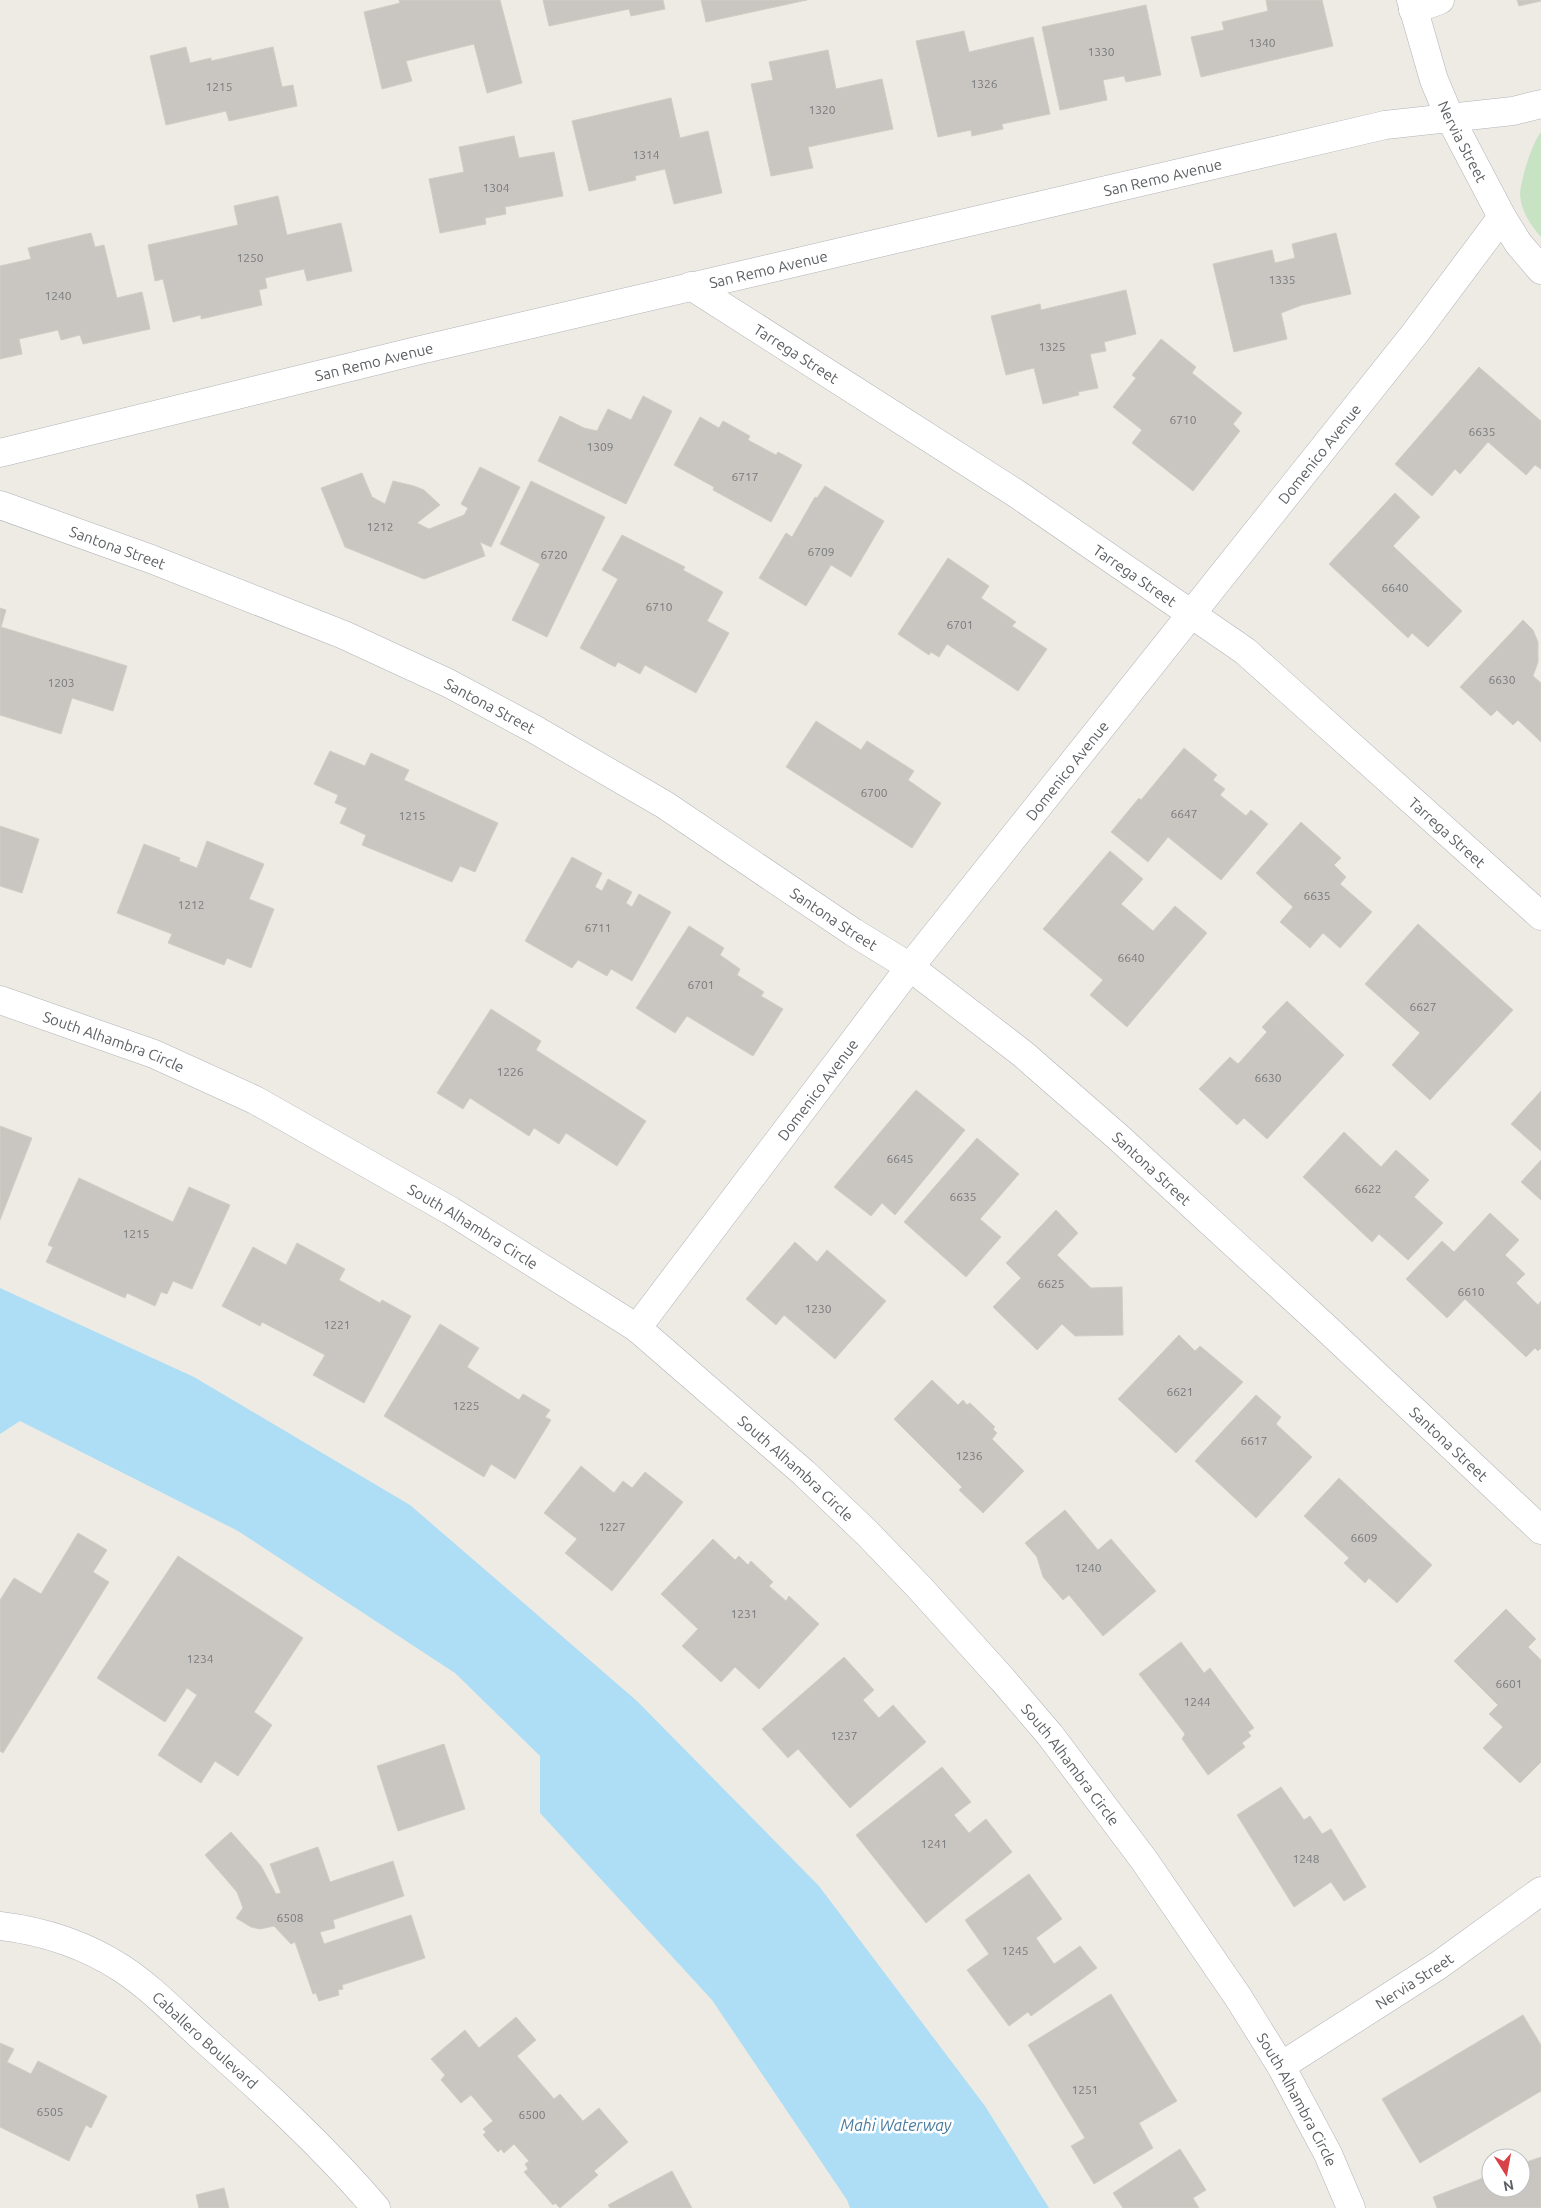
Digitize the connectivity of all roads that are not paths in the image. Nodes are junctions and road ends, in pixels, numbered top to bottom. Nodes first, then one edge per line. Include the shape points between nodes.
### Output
1 (1440, 0) edge
2 (1412, 5) edge
3 (1541, 104) edge
4 (1450, 118) junction
5 (1502, 217) junction
6 (1541, 270) edge
7 (691, 286) junction
8 (0, 453) edge
9 (0, 505) edge
10 (1193, 614) junction
11 (1541, 916) edge
12 (910, 967) junction
13 (0, 1000) edge
14 (637, 1328) junction
15 (1541, 1530) edge
16 (1541, 1891) edge
17 (0, 1926) edge
18 (1281, 2066) junction
19 (376, 2208) edge
20 (1351, 2208) edge

1 - 2 street
2 - 4 street, Nervia Street via 1434,80
3 - 4 street, San Remo Avenue via 1513,111
4 - 5 street, Nervia Street
4 - 7 street, San Remo Avenue via 1385,124
5 - 6 street, Nervia Street via 1518,243
5 - 10 street, Domenico Avenue via 1416,332
7 - 8 street, San Remo Avenue
7 - 10 street, Tarrega Street via 1017,494
9 - 12 street, Santona Street via 344,634 448,683 665,805
10 - 11 street, Tarrega Street via 1245,651
10 - 12 street, Domenico Avenue
12 - 14 street, Domenico Avenue
12 - 15 street, Santona Street via 1023,1054 1118,1137
13 - 14 street, South Alhambra Circle via 154,1054 255,1100 451,1211
14 - 18 street, South Alhambra Circle via 860,1526 998,1673 1050,1735 1144,1860
16 - 18 street, Nervia Street via 1439,1964
17 - 19 street, Caballero Boulevard via 70,1942 122,1968 282,2108
18 - 20 street, South Alhambra Circle via 1328,2154

